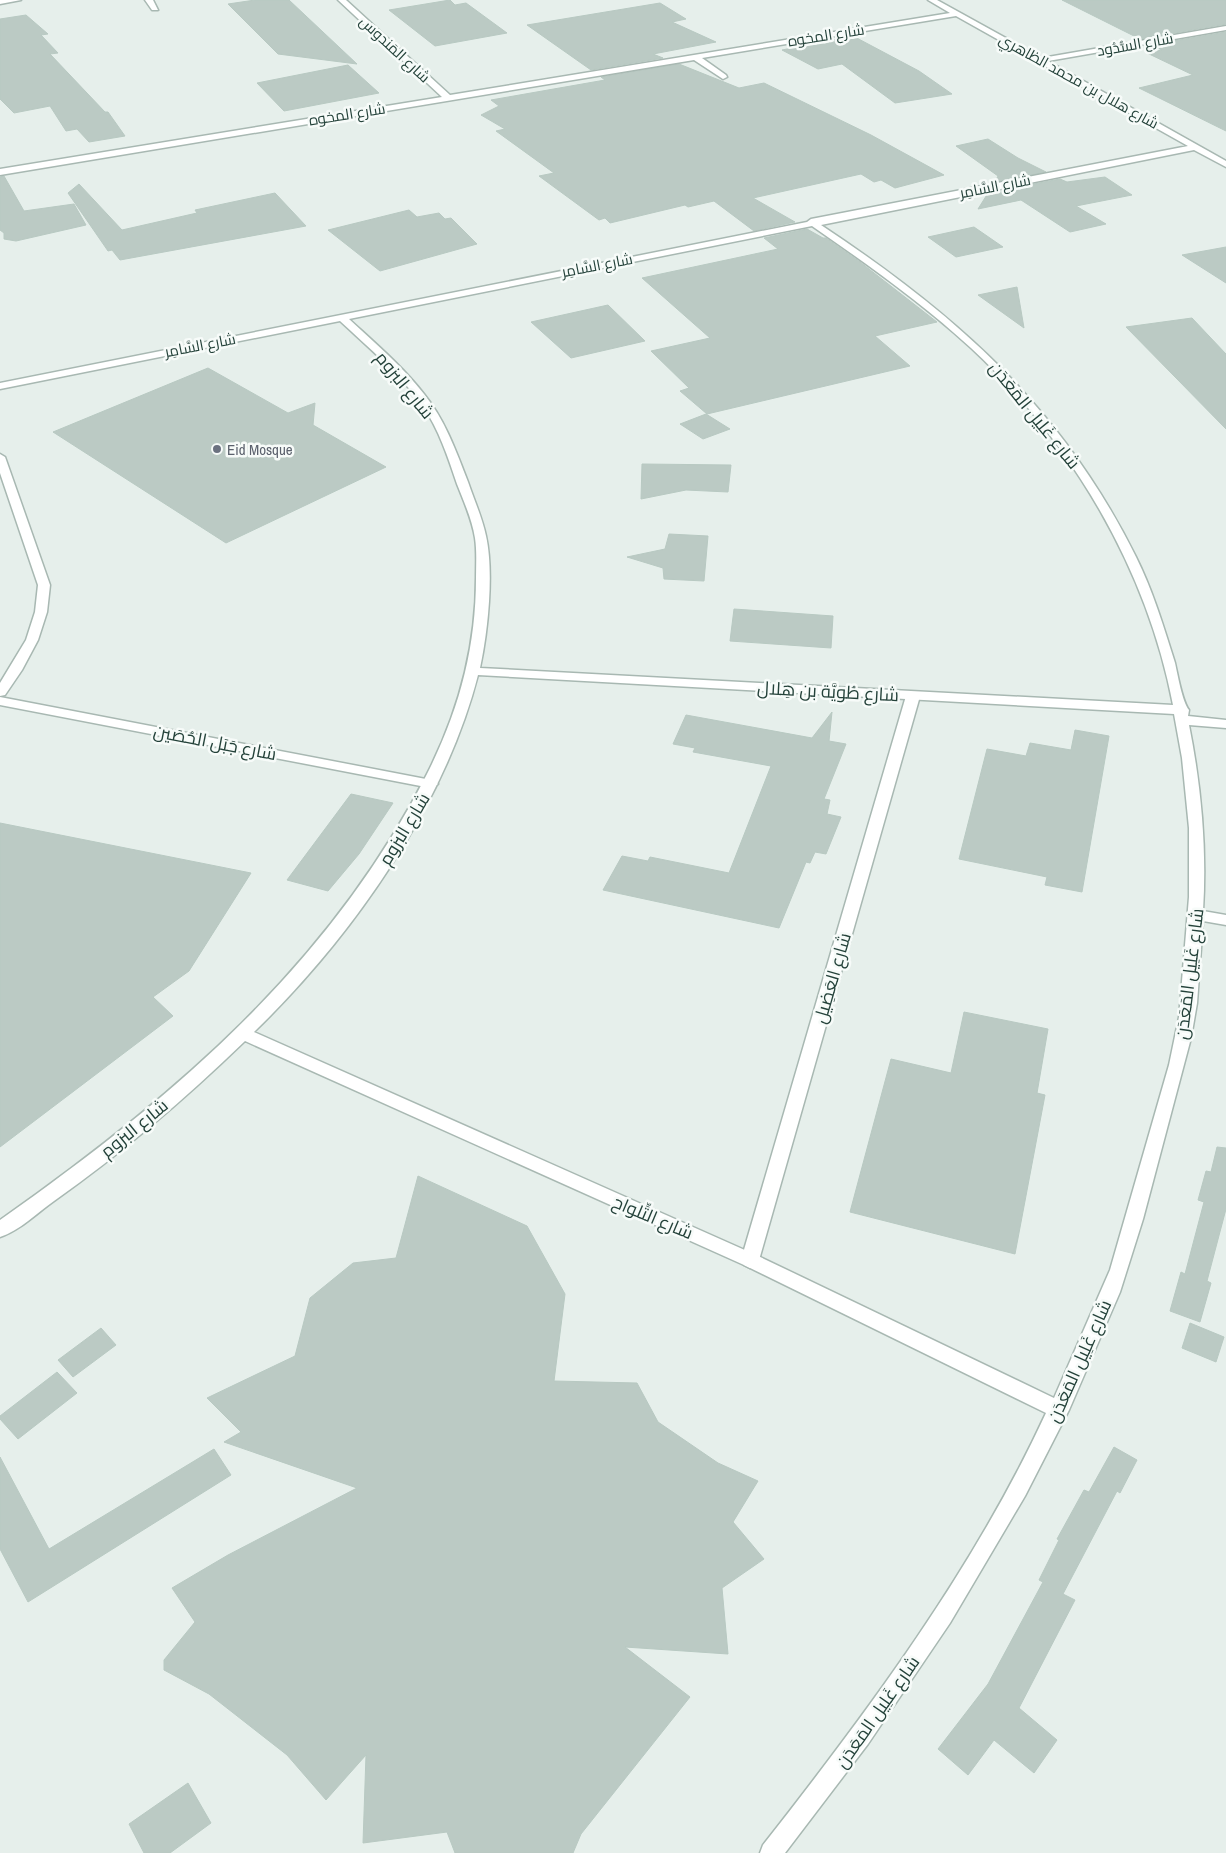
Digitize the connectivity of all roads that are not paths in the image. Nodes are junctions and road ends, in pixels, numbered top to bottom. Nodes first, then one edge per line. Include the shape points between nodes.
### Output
1 (17, 0) edge
2 (149, 0) edge
3 (342, 0) edge
4 (932, 0) edge
5 (0, 2) edge
6 (155, 8) dead end
7 (957, 14) junction
8 (1226, 28) edge
9 (694, 57) junction
10 (1043, 60) junction
11 (723, 77) dead end
12 (448, 98) junction
13 (1195, 147) junction
14 (1226, 164) edge
15 (0, 172) edge
16 (811, 222) junction
17 (341, 317) junction
18 (0, 386) edge
19 (0, 456) edge
20 (473, 670) junction
21 (0, 692) edge
22 (912, 696) junction
23 (0, 701) edge
24 (1183, 715) junction
25 (1226, 724) edge
26 (431, 784) junction
27 (1198, 915) junction
28 (1226, 920) edge
29 (242, 1033) junction
30 (0, 1230) edge
31 (750, 1260) junction
32 (1059, 1410) junction
33 (771, 1853) edge

1 - 5 street
2 - 6 street
3 - 12 street, شارع المَندوس
4 - 7 street, شارع هلال بن محمد الظاهري
7 - 9 street, شارع المخوه
7 - 10 street, شارع هلال بن محمد الظاهري
8 - 10 street, شارع السُّدُود
9 - 11 street
9 - 12 street, شارع المخوه
10 - 13 street, شارع هلال بن محمد الظاهري
12 - 15 street, شارع المخوه
13 - 14 street, شارع هلال بن محمد الظاهري
13 - 16 street, شارع السَّامِر
16 - 17 street, شارع السَّامِر
16 - 24 street, شارع غَلِيل المَعَدَن via 923,300 972,342 1018,389 1061,441 1100,498 1133,562 1161,632
17 - 18 street, شارع السَّامِر
17 - 20 street, شارع البزوم via 386,358 429,408 456,463 480,533 483,608
19 - 21 street via 44,585 41,612 32,640
20 - 22 street, شارع طُويَّة بن هِلال
20 - 26 street, شارع البزوم via 456,725
22 - 24 street, شارع طُويَّة بن هِلال
22 - 31 street, شارع العَضِيل
23 - 26 street, شارع جَبَل الحُصَين
24 - 25 street, شارع طُويَّة بن هِلال
24 - 27 street, شارع غَلِيل المَعَدَن via 1193,775 1198,844
26 - 29 street, شارع البزوم via 382,867 315,955
27 - 28 street
27 - 32 street, شارع غَلِيل المَعَدَن via 1186,1025 1119,1272
29 - 30 street, شارع البزوم via 153,1114
29 - 31 street, شارع التِّلواح
31 - 32 street, شارع التِّلواح
32 - 33 street, شارع غَلِيل المَعَدَن via 996,1527 919,1654 824,1787

